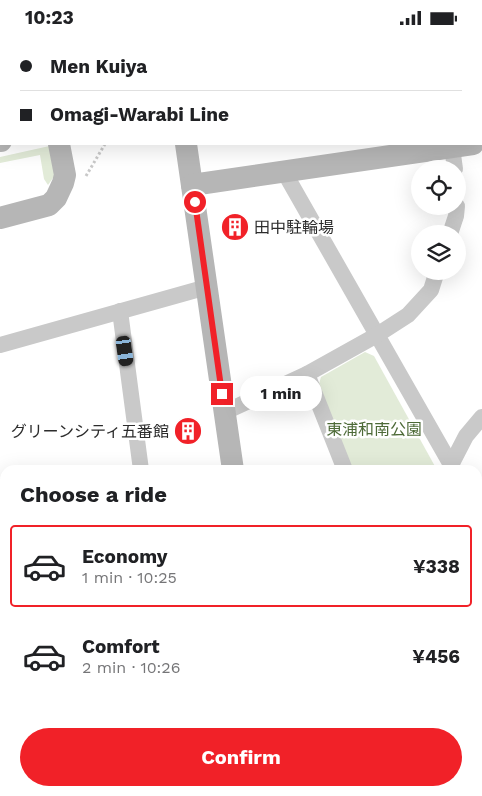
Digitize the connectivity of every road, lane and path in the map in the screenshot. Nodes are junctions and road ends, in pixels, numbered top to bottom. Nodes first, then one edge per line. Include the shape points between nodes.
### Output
1 (58, 145) edge
2 (186, 145) edge
3 (462, 145) edge
4 (458, 160) edge
5 (283, 170) junction
6 (192, 185) junction
7 (0, 218) edge
8 (435, 280) edge
9 (207, 287) junction
10 (120, 311) junction
11 (377, 335) junction
12 (0, 345) edge
13 (307, 374) junction
14 (225, 412) junction
15 (482, 417) edge
16 (140, 465) edge
17 (233, 465) edge
18 (343, 465) edge
19 (451, 465) edge
20 (453, 465) edge

1 - 7 street via 65,175 56,198 49,205
2 - 6 street
3 - 4 street
3 - 5 street
5 - 6 street
5 - 11 street
6 - 9 street
8 - 11 street via 431,290 408,315
9 - 10 street
9 - 14 street
10 - 12 street
10 - 16 street
11 - 13 street
11 - 19 street
13 - 14 street
13 - 18 street
14 - 17 street
15 - 20 street via 466,436

